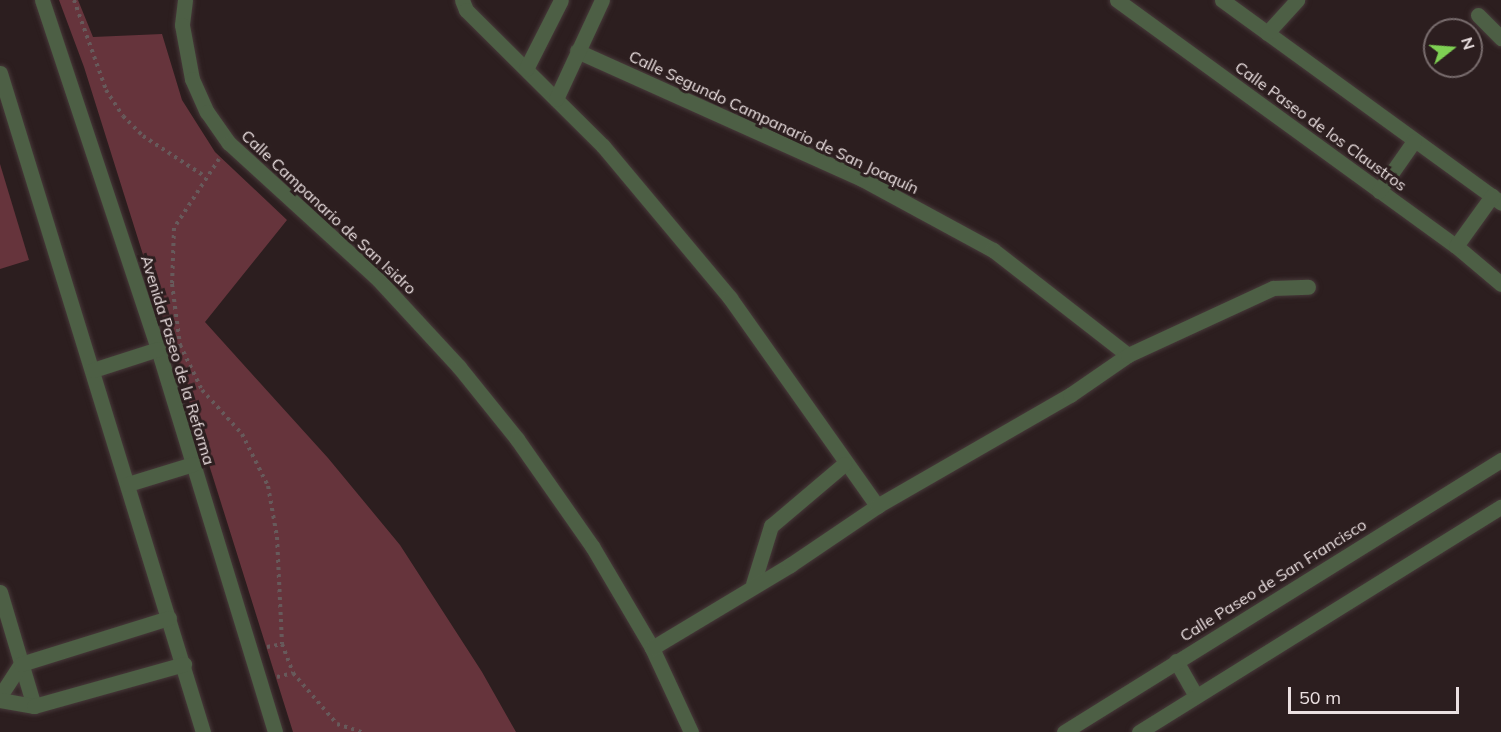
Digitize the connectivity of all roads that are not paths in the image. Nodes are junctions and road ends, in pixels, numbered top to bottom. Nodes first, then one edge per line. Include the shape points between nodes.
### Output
1 (42, 0) edge
2 (185, 0) edge
3 (462, 0) edge
4 (561, 0) edge
5 (602, 0) edge
6 (1117, 0) edge
7 (1222, 0) edge
8 (1297, 0) edge
9 (1478, 15) dead end
10 (1267, 33) junction
11 (1501, 38) edge
12 (578, 51) junction
13 (526, 69) junction
14 (0, 73) edge
15 (556, 99) junction
16 (1414, 141) junction
17 (1379, 191) junction
18 (1496, 200) edge
19 (1456, 246) junction
20 (1501, 284) edge
21 (1308, 287) dead end
22 (158, 349) junction
23 (1128, 355) junction
24 (93, 370) junction
25 (1501, 460) edge
26 (844, 464) junction
27 (193, 465) junction
28 (128, 484) junction
29 (877, 507) junction
30 (1501, 507) edge
31 (753, 584) junction
32 (0, 592) edge
33 (169, 618) junction
34 (652, 648) junction
35 (1176, 661) junction
36 (21, 664) junction
37 (184, 664) junction
38 (1196, 696) junction
39 (0, 698) edge
40 (34, 706) junction
41 (202, 732) edge
42 (275, 732) edge
43 (691, 732) edge
44 (1064, 732) edge
45 (1139, 732) edge

1 - 22 street, Avenida Paseo de la Reforma
2 - 34 street, Calle Campanario de San Isidro via 182,25 192,79 207,112 229,143 376,277 459,367 517,439 592,546
3 - 13 street via 466,10
4 - 13 street
5 - 12 street
6 - 17 street, Calle Paseo de los Claustros
7 - 10 street
8 - 10 street
9 - 11 street
10 - 16 street
12 - 15 street
12 - 23 street, Calle Segundo Campanario de San Joaquín via 862,179 993,249
13 - 15 street
14 - 24 street
15 - 26 street via 603,146 730,297
16 - 17 street
16 - 18 street
17 - 19 street, Calle Paseo de los Claustros
18 - 19 street
19 - 20 street, Calle Paseo de los Claustros
21 - 23 street via 1274,288
22 - 24 street
22 - 27 street, Avenida Paseo de la Reforma
23 - 29 street via 1070,395
24 - 28 street
25 - 35 street, Calle Paseo de San Francisco
26 - 29 street
26 - 31 street via 771,526
27 - 28 street
27 - 42 street, Avenida Paseo de la Reforma
28 - 33 street
29 - 31 street via 790,565
30 - 38 street
31 - 34 street
32 - 36 street
33 - 36 street
33 - 37 street
34 - 43 street, Calle Campanario de San Isidro
35 - 38 street
35 - 44 street, Calle Paseo de San Francisco
36 - 39 street
36 - 40 street
37 - 40 street
37 - 41 street
38 - 45 street
39 - 40 street

